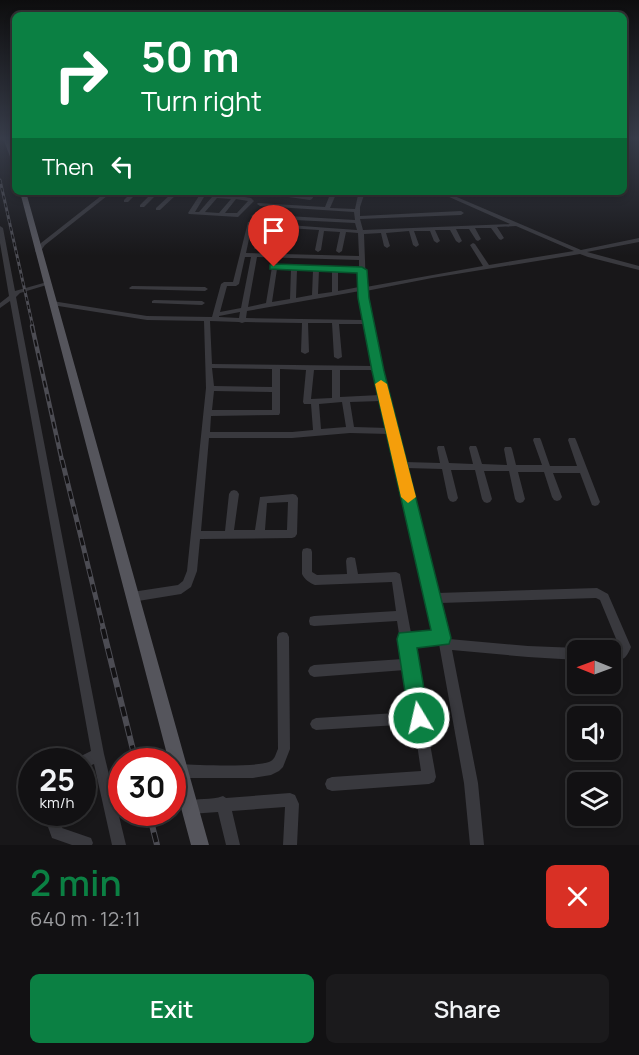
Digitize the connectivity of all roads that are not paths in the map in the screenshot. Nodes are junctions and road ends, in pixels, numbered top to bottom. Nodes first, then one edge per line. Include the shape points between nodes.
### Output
1 (24, 195) edge
2 (105, 195) edge
3 (132, 195) edge
4 (153, 195) edge
5 (175, 195) edge
6 (200, 195) edge
7 (216, 195) edge
8 (221, 195) edge
9 (236, 195) edge
10 (255, 195) edge
11 (265, 195) edge
12 (275, 195) edge
13 (289, 195) edge
14 (311, 195) edge
15 (333, 195) edge
16 (361, 195) edge
17 (448, 195) edge
18 (234, 198) junction
19 (251, 200) junction
20 (126, 201) dead end
21 (260, 204) junction
22 (270, 205) junction
23 (142, 207) dead end
24 (296, 207) junction
25 (159, 209) dead end
26 (327, 209) junction
27 (461, 213) dead end
28 (200, 214) junction
29 (220, 215) junction
30 (254, 216) junction
31 (292, 218) junction
32 (358, 221) junction
33 (250, 223) junction
34 (265, 225) junction
35 (514, 225) junction
36 (285, 226) junction
37 (493, 226) junction
38 (471, 227) junction
39 (0, 228) edge
40 (452, 228) junction
41 (322, 229) junction
42 (432, 229) junction
43 (411, 230) junction
44 (343, 231) junction
45 (383, 231) junction
46 (501, 238) dead end
47 (478, 239) dead end
48 (639, 240) edge
49 (437, 241) dead end
50 (459, 241) dead end
51 (416, 244) dead end
52 (473, 245) dead end
53 (387, 246) dead end
54 (257, 248) dead end
55 (318, 250) dead end
56 (38, 251) junction
57 (339, 251) dead end
58 (277, 253) junction
59 (585, 254) junction
60 (244, 255) junction
61 (254, 256) junction
62 (303, 257) junction
63 (362, 258) junction
64 (486, 266) junction
65 (274, 267) junction
66 (297, 267) junction
67 (316, 268) junction
68 (639, 268) edge
69 (335, 270) junction
70 (362, 270) junction
71 (47, 284) junction
72 (132, 288) dead end
73 (159, 288) junction
74 (205, 289) dead end
75 (363, 291) junction
76 (335, 293) junction
77 (11, 296) junction
78 (315, 296) junction
79 (293, 299) junction
80 (154, 302) junction
81 (52, 303) junction
82 (202, 303) dead end
83 (269, 303) junction
84 (0, 306) edge
85 (244, 308) junction
86 (147, 318) junction
87 (213, 318) junction
88 (242, 321) junction
89 (368, 321) junction
90 (305, 322) junction
91 (335, 322) junction
92 (304, 352) dead end
93 (338, 357) dead end
94 (208, 366) junction
95 (276, 367) junction
96 (310, 367) junction
97 (336, 367) junction
98 (377, 368) junction
99 (210, 388) junction
100 (276, 390) junction
101 (384, 398) junction
102 (346, 399) junction
103 (336, 400) junction
104 (315, 401) junction
105 (207, 413) junction
106 (350, 430) junction
107 (317, 432) junction
108 (392, 432) junction
109 (205, 435) junction
110 (537, 440) dead end
111 (572, 440) dead end
112 (473, 447) dead end
113 (441, 448) dead end
114 (508, 449) dead end
115 (401, 465) junction
116 (446, 467) junction
117 (479, 468) junction
118 (513, 469) junction
119 (548, 470) junction
120 (583, 471) junction
121 (234, 494) dead end
122 (557, 497) dead end
123 (453, 498) dead end
124 (487, 499) dead end
125 (520, 499) dead end
126 (595, 502) dead end
127 (229, 534) junction
128 (260, 534) junction
129 (195, 535) junction
130 (307, 552) dead end
131 (351, 561) dead end
132 (353, 579) junction
133 (132, 597) junction
134 (433, 598) junction
135 (402, 616) junction
136 (314, 621) dead end
137 (283, 637) dead end
138 (406, 639) junction
139 (443, 641) junction
140 (621, 653) edge
141 (567, 654) edge
142 (410, 664) junction
143 (314, 671) dead end
144 (419, 718) junction
145 (316, 724) dead end
146 (174, 748) edge
147 (98, 754) joint
148 (186, 771) edge
149 (332, 784) dead end
150 (186, 793) edge
151 (223, 803) junction
152 (190, 807) junction
153 (55, 826) edge
154 (86, 843) dead end
155 (119, 845) edge
156 (200, 845) edge
157 (233, 845) edge
158 (290, 845) edge
159 (477, 845) edge

1 - 56 main road
2 - 56 street
3 - 20 street
4 - 23 street
5 - 25 street
6 - 28 street via 191,213
7 - 28 street
8 - 18 street
9 - 18 street
10 - 19 street
11 - 21 street
12 - 22 street
13 - 14 street
15 - 26 street
16 - 32 street
17 - 35 street
18 - 19 street
18 - 29 street
19 - 29 street via 242,214
21 - 22 street
21 - 30 street
22 - 24 street
24 - 26 street
24 - 31 street
26 - 32 street
27 - 32 street
28 - 29 street
30 - 31 street
30 - 33 street
31 - 32 street
32 - 44 street
32 - 45 street
32 - 63 street
33 - 34 street
33 - 60 street
34 - 36 street
34 - 54 street
35 - 37 street
35 - 59 street
36 - 41 street
36 - 58 street
37 - 38 street
37 - 46 street
38 - 40 street
38 - 47 street
39 - 77 street
40 - 42 street
40 - 50 street
41 - 44 street
41 - 55 street
42 - 43 street
42 - 49 street
43 - 45 street
43 - 51 street
44 - 57 street
45 - 53 street
48 - 59 street
52 - 64 street
56 - 71 main road
58 - 61 street
58 - 62 street
58 - 65 street
59 - 64 street
59 - 68 street
59 - 75 street
60 - 61 street
60 - 87 street via 236,284 224,284
61 - 85 street
62 - 63 street
62 - 66 street
63 - 70 street
64 - 75 street
65 - 66 street
65 - 83 street
66 - 67 street
66 - 79 street
67 - 69 street
67 - 78 street
69 - 70 street
69 - 76 street
70 - 75 street
71 - 77 street
71 - 81 main road
72 - 73 street
73 - 74 street
73 - 80 street
75 - 76 street
75 - 89 street
76 - 78 street
77 - 84 street
77 - 147 street
78 - 79 street
79 - 83 street
80 - 82 street
80 - 86 street
81 - 86 street
81 - 133 main road
83 - 85 street
85 - 87 street
85 - 88 street
86 - 87 street
87 - 88 street
87 - 94 street
88 - 90 street
89 - 91 street
89 - 98 street
90 - 91 street
90 - 92 street
91 - 93 street
94 - 95 street
94 - 99 street
95 - 96 street
95 - 100 street
96 - 97 street
96 - 104 street via 307,402
97 - 98 street
97 - 103 street
98 - 101 street
99 - 100 street
99 - 105 street
100 - 105 street via 276,413
101 - 102 street
101 - 108 street
102 - 103 street
102 - 106 street
103 - 104 street
104 - 107 street
105 - 109 street
106 - 107 street
106 - 108 street
107 - 109 street
108 - 115 street
109 - 129 street
110 - 119 street
111 - 120 street
112 - 117 street
113 - 116 street
114 - 118 street
115 - 116 street
115 - 134 street
116 - 117 street
116 - 123 street
117 - 118 street
117 - 124 street
118 - 119 street
118 - 125 street
119 - 120 street
119 - 122 street
120 - 126 street
121 - 127 street
127 - 128 street
127 - 129 street
128 - 128 street via 292,534 293,498 263,500
129 - 133 street via 187,584 171,592
130 - 132 street via 310,578
131 - 132 street
132 - 135 street via 396,577
133 - 146 main road
134 - 139 street
134 - 140 street via 597,593 604,597 625,647
135 - 136 street
135 - 138 street
137 - 148 street via 284,749 279,762 272,768
138 - 139 street
138 - 142 street
139 - 141 street
139 - 159 street via 471,783
142 - 143 street
142 - 144 street
144 - 145 street
144 - 149 street via 429,777
147 - 155 street
150 - 152 main road
151 - 152 street
151 - 157 street
151 - 158 street via 290,800
152 - 156 main road
153 - 154 street via 57,833

